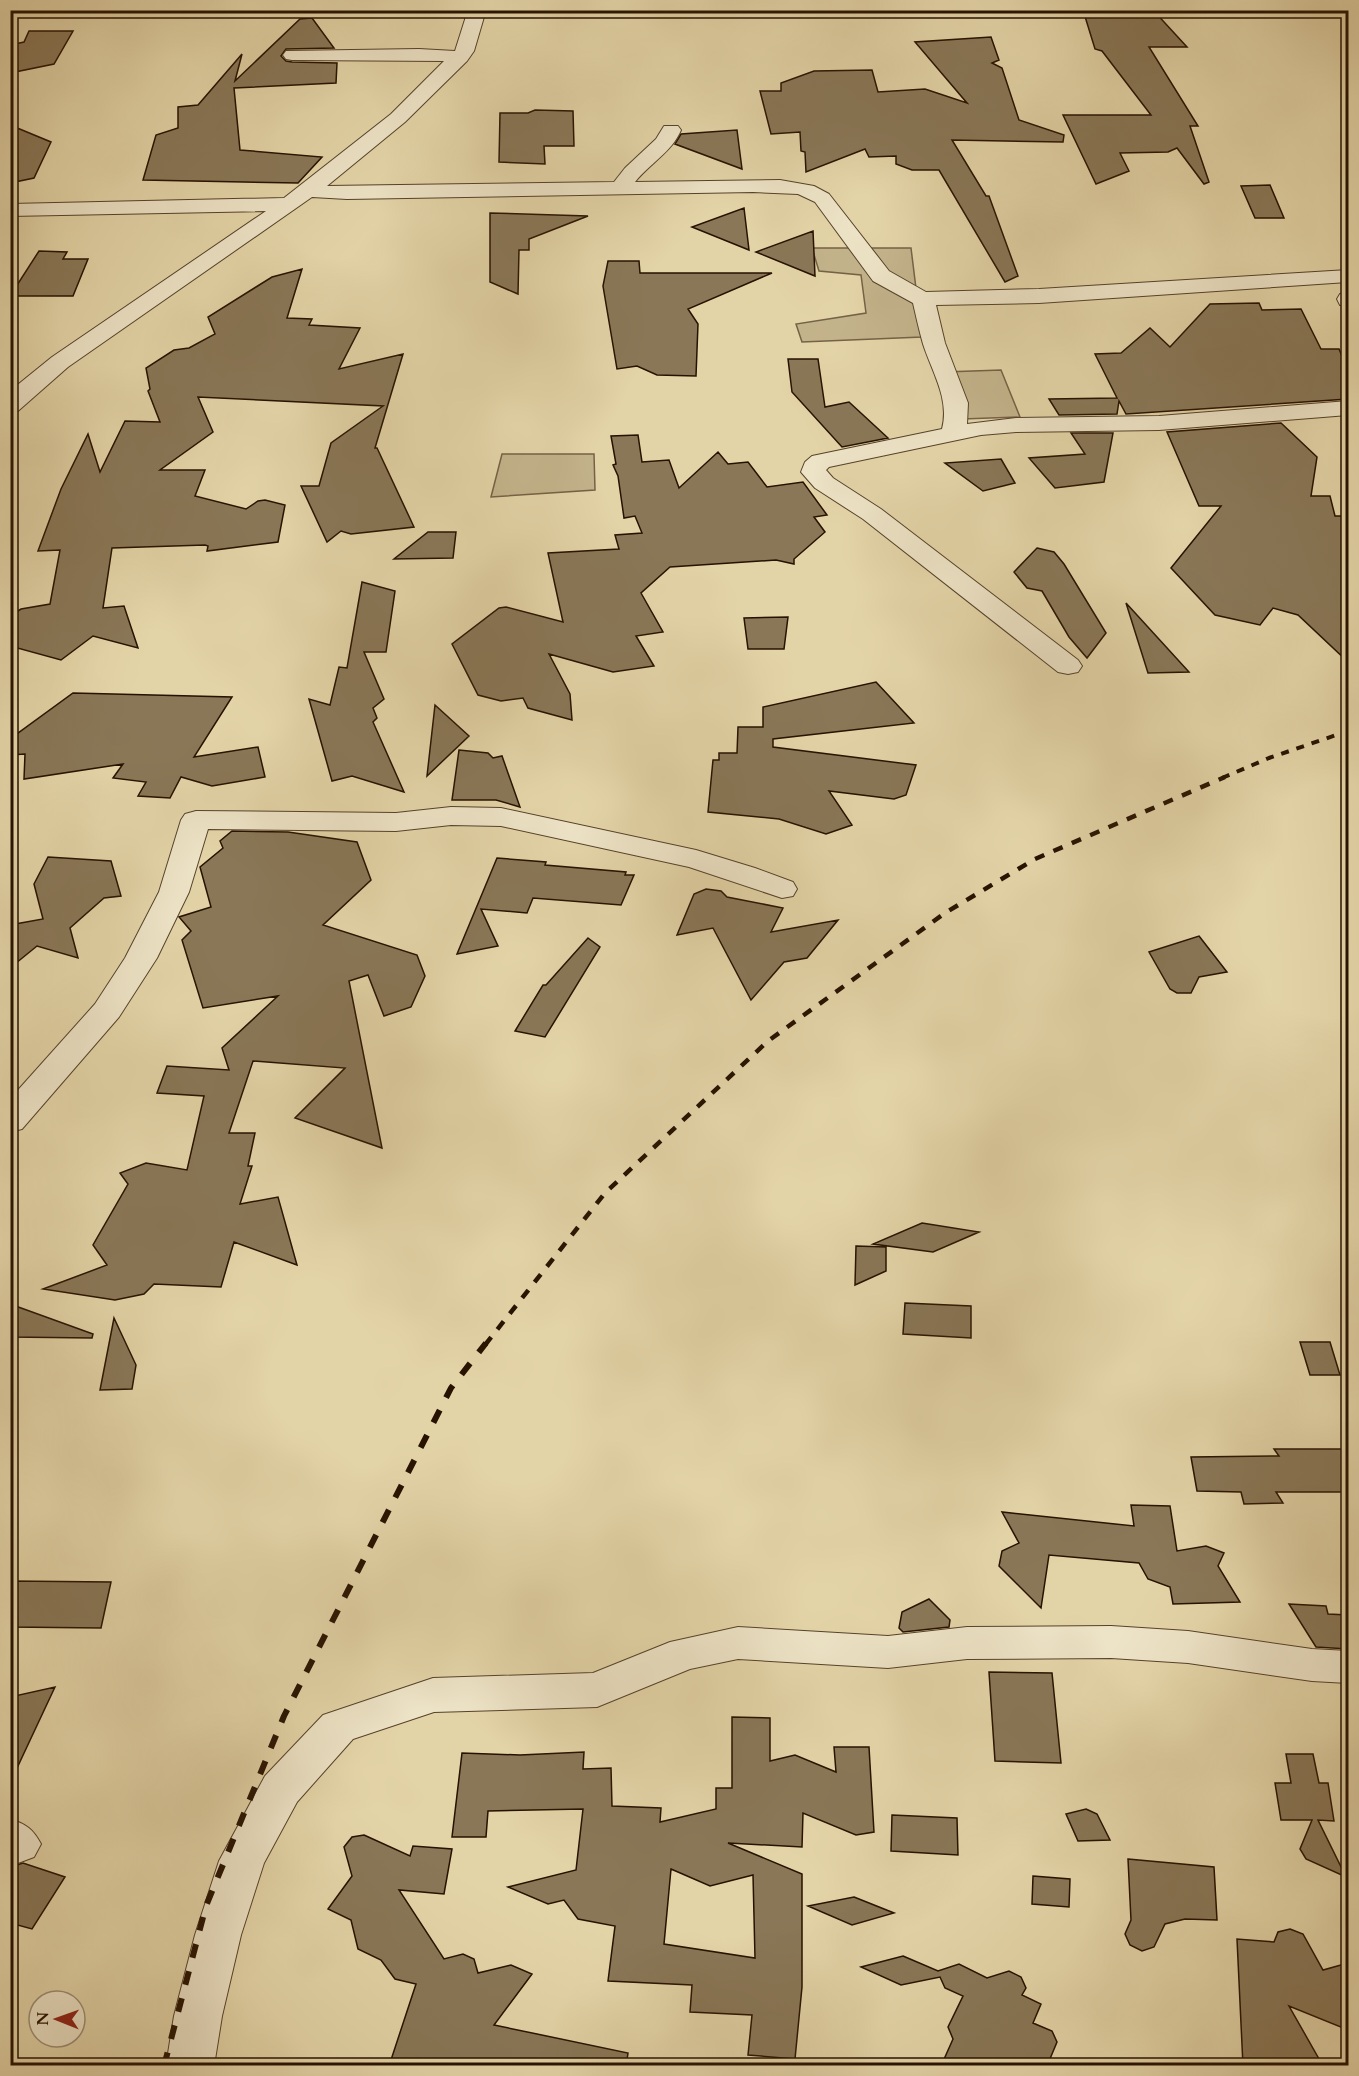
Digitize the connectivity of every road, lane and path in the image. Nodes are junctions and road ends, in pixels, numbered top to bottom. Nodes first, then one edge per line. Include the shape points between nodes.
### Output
1 (477, 10) edge
2 (292, 55) dead end
3 (461, 57) junction
4 (671, 130) dead end
5 (620, 189) junction
6 (308, 191) junction
7 (289, 204) junction
8 (10, 210) edge
9 (1348, 276) edge
10 (1312, 277) junction
11 (923, 298) junction
12 (1348, 300) edge
13 (10, 406) edge
14 (1348, 408) edge
15 (953, 432) junction
16 (1068, 666) dead end
17 (782, 889) dead end
18 (10, 1121) edge
19 (1348, 1667) edge
20 (190, 2066) edge

1 - 3 street
2 - 3 street
3 - 6 street via 398,118
4 - 5 street via 665,142 637,166
5 - 6 street
5 - 11 street via 761,186 811,190 833,210 881,276
6 - 7 street
7 - 8 street
7 - 13 street via 68,356
9 - 10 street
10 - 11 street via 1039,296
10 - 12 street
11 - 15 street via 956,403
14 - 15 street via 1159,423 1016,425
15 - 16 street via 821,462 813,472
17 - 18 street via 696,859 501,817 451,816 396,822 196,820 174,892 141,958 107,1010
19 - 20 street via 1188,1647 1111,1642 967,1643 888,1652 738,1642 685,1654 597,1690 433,1695 338,1727 280,1789 242,1861 218,1935

